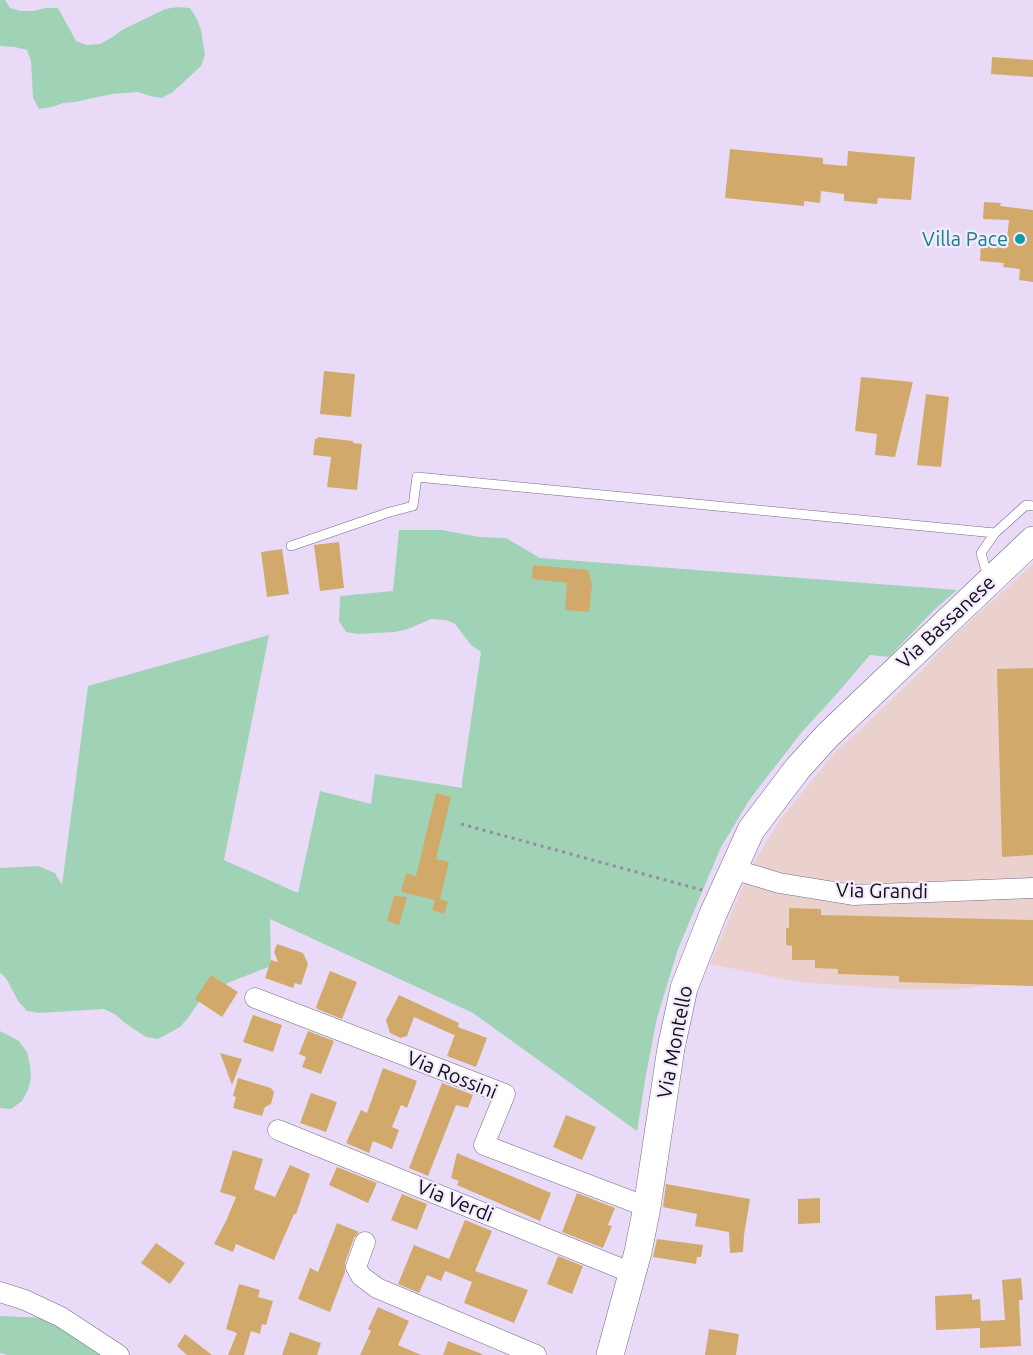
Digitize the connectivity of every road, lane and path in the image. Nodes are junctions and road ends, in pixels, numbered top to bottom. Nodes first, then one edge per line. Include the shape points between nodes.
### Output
1 (1033, 506) edge
2 (995, 533) junction
3 (1033, 540) edge
4 (291, 546) dead end
5 (993, 577) junction
6 (858, 705) joint
7 (461, 824) dead end
8 (733, 869) junction
9 (1033, 888) edge
10 (722, 895) junction
11 (255, 998) dead end
12 (278, 1130) dead end
13 (647, 1207) junction
14 (365, 1242) dead end
15 (632, 1273) junction
16 (0, 1292) edge
17 (119, 1355) edge
18 (536, 1355) edge
19 (610, 1355) edge

1 - 2 lane via 1026,506
2 - 4 lane via 417,477 413,506
2 - 5 lane via 981,553
3 - 5 main road, Via Bassanese
5 - 6 main road, Via Bassanese
6 - 8 main road, Via Montello via 791,777 751,830
7 - 10 path
8 - 9 street, Via Grandi via 779,883 853,895
8 - 10 main road, Via Montello
10 - 13 main road, Via Montello via 684,988
11 - 13 street, Via Rossini via 505,1094 484,1145
12 - 15 street, Via Verdi
13 - 15 main road, Via Montello
14 - 18 street via 356,1267 377,1288
15 - 19 main road, Via Montello
16 - 17 street via 61,1317

